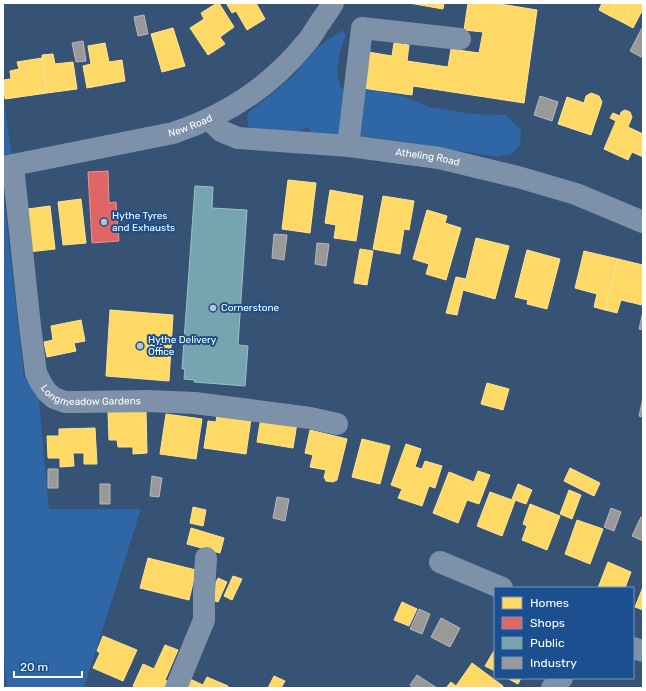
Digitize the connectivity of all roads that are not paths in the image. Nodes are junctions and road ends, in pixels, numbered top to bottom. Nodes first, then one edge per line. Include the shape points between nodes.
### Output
1 (332, 3) edge
2 (460, 40) dead end
3 (209, 119) junction
4 (348, 146) junction
5 (8, 166) edge
6 (643, 222) edge
7 (337, 424) dead end
8 (206, 558) dead end
9 (440, 562) dead end
10 (500, 587) edge
11 (561, 679) edge
12 (176, 688) edge
13 (552, 688) edge

1 - 3 street, New Road via 306,43 287,65 238,103
2 - 4 street via 362,28
3 - 4 street, Atheling Road via 220,131 238,138
3 - 5 street, New Road via 172,133
4 - 6 street, Atheling Road via 438,158 518,177 576,194
5 - 7 street, Longmeadow Gardens via 36,373 40,383 54,398 65,402 195,403
8 - 12 street via 204,620
9 - 10 street
11 - 13 street

